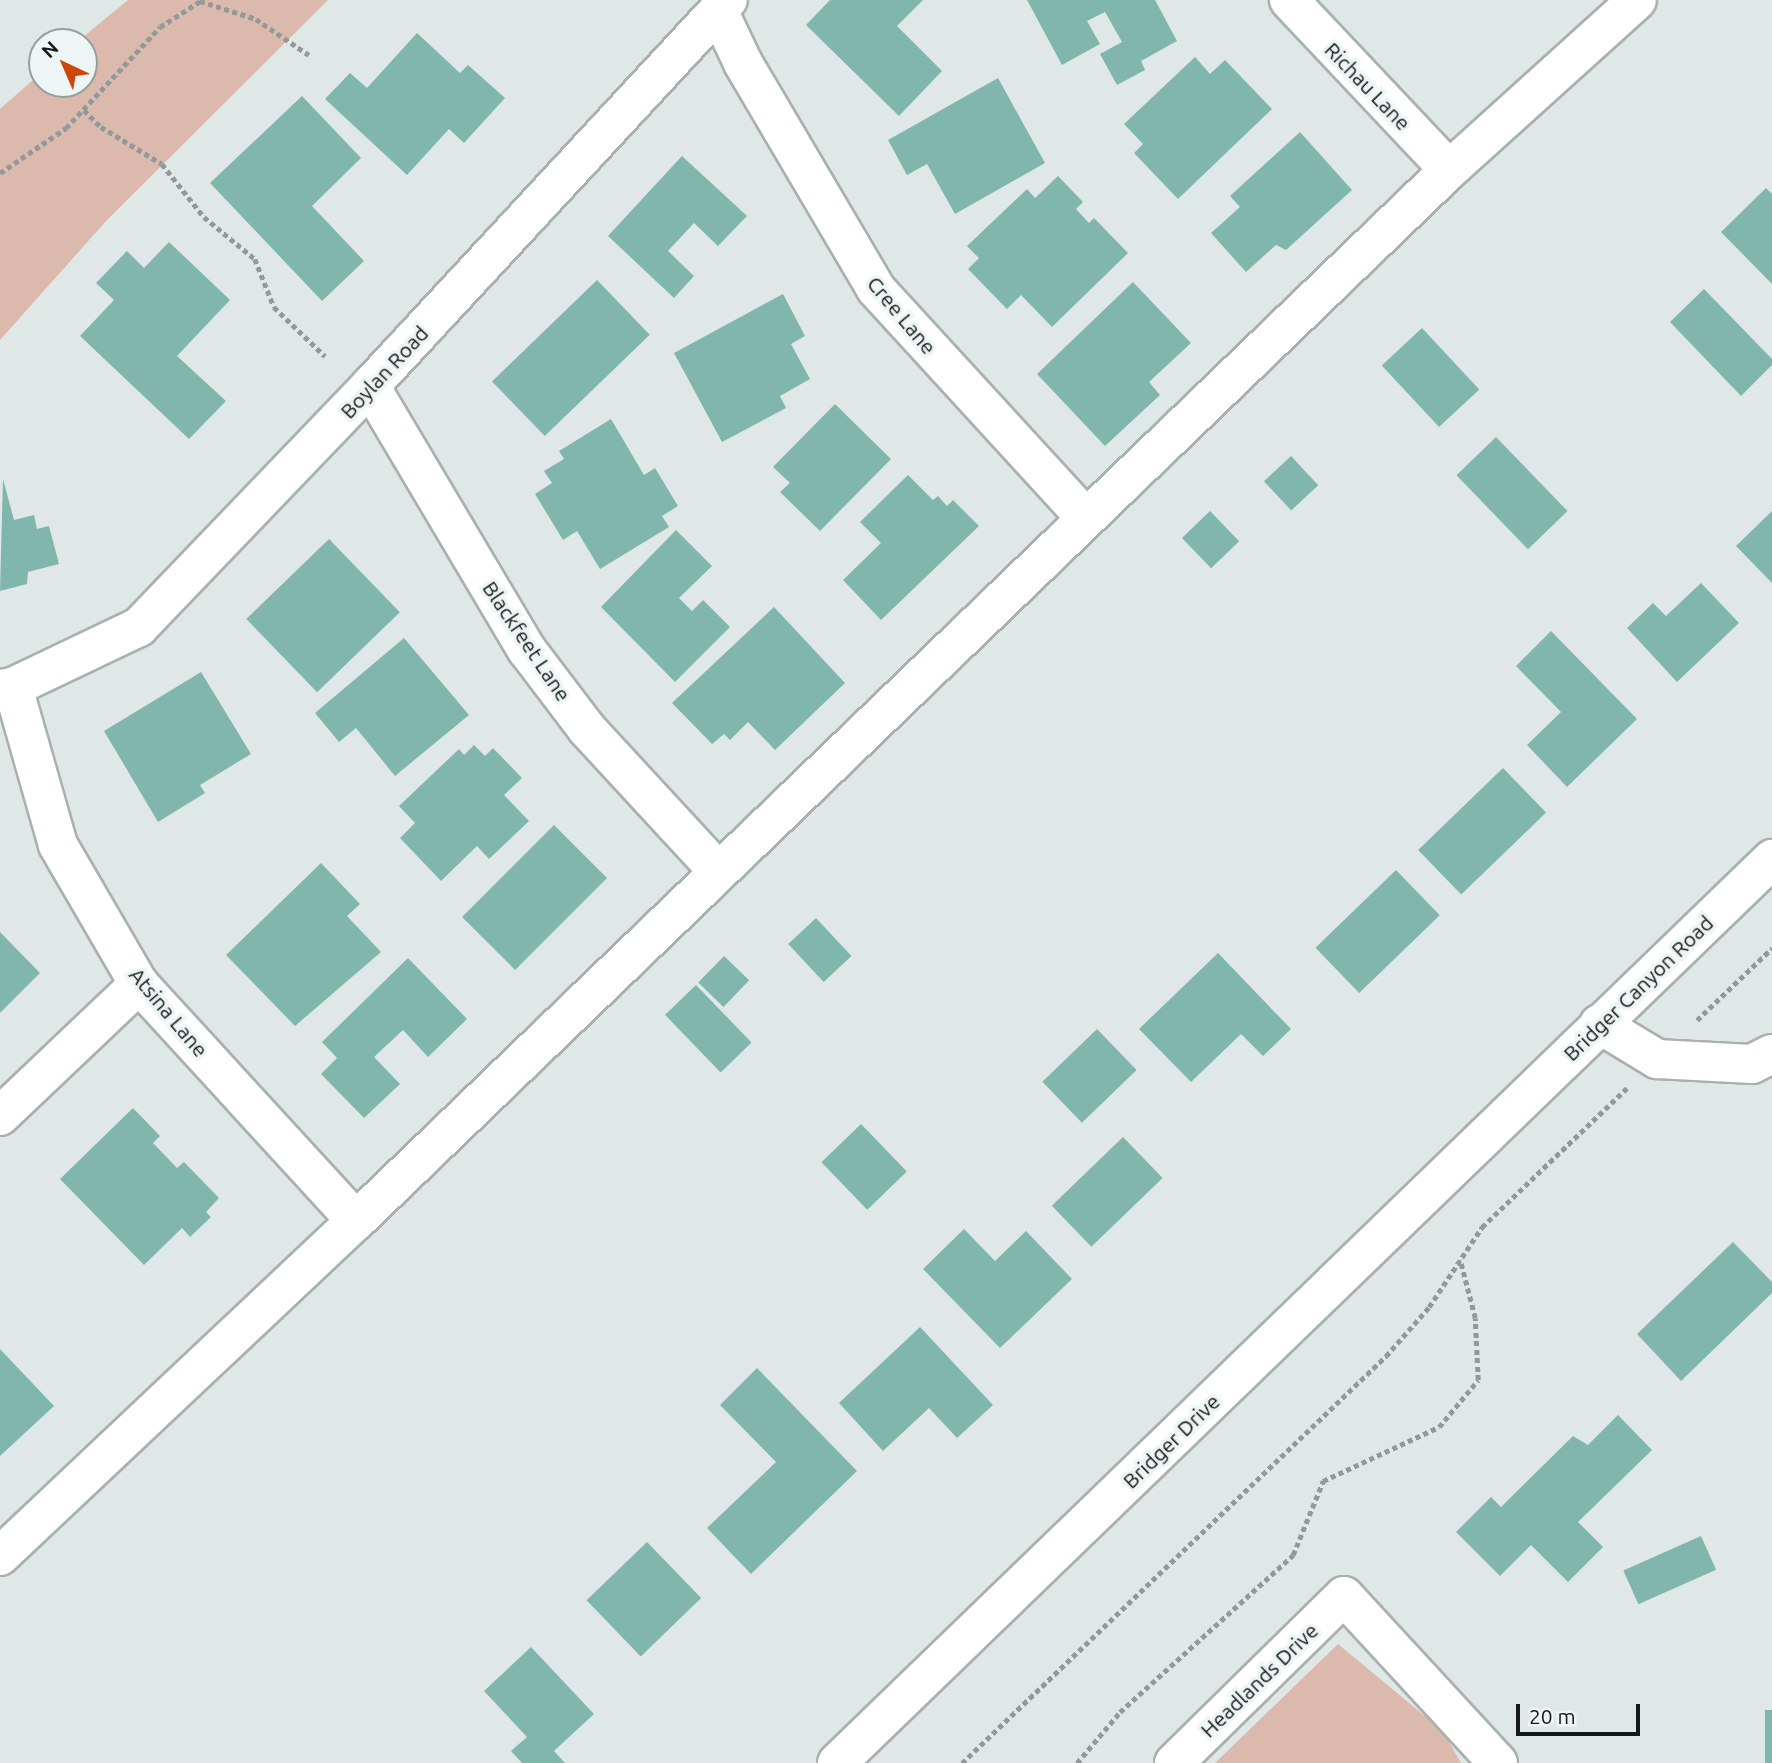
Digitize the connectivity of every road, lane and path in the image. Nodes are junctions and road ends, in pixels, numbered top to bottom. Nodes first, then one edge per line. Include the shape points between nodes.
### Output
1 (1289, 0) edge
2 (1637, 0) edge
3 (201, 1) edge
4 (723, 5) edge
5 (309, 55) dead end
6 (84, 110) junction
7 (1449, 170) junction
8 (0, 173) edge
9 (325, 356) dead end
10 (370, 387) junction
11 (1085, 517) junction
12 (7, 688) edge
13 (1772, 859) edge
14 (717, 870) junction
15 (139, 984) junction
16 (1599, 1024) junction
17 (1772, 1055) edge
18 (0, 1116) edge
19 (1505, 1118) joint
20 (356, 1221) junction
21 (1482, 1227) dead end
22 (1460, 1260) junction
23 (0, 1556) edge
24 (837, 1763) edge
25 (962, 1763) edge
26 (1077, 1763) edge
27 (1174, 1763) edge
28 (1498, 1763) edge

1 - 7 street, Richau Lane
2 - 7 street
3 - 5 path via 256,19
3 - 6 path via 160,27
4 - 10 street, Boylan Road
4 - 11 street, Cree Lane via 743,63 876,289
6 - 8 path
6 - 9 path via 101,127 162,164 205,218 256,259 274,307
7 - 11 street
10 - 12 street, Boylan Road via 139,627
10 - 14 street, Blackfeet Lane via 527,650 587,729
11 - 14 street
12 - 15 street, Atsina Lane via 58,845
13 - 16 street, Bridger Canyon Road
14 - 20 street
15 - 18 street
15 - 20 street, Atsina Lane
16 - 17 street via 1657,1059 1752,1064
16 - 19 street, Bridger Canyon Road
19 - 24 street, Bridger Drive
20 - 23 street
21 - 22 path
22 - 25 path via 1429,1307 1386,1356
22 - 26 path via 1475,1318 1478,1381 1439,1427 1323,1481 1293,1555 1120,1712
27 - 28 street, Headlands Drive via 1344,1597

